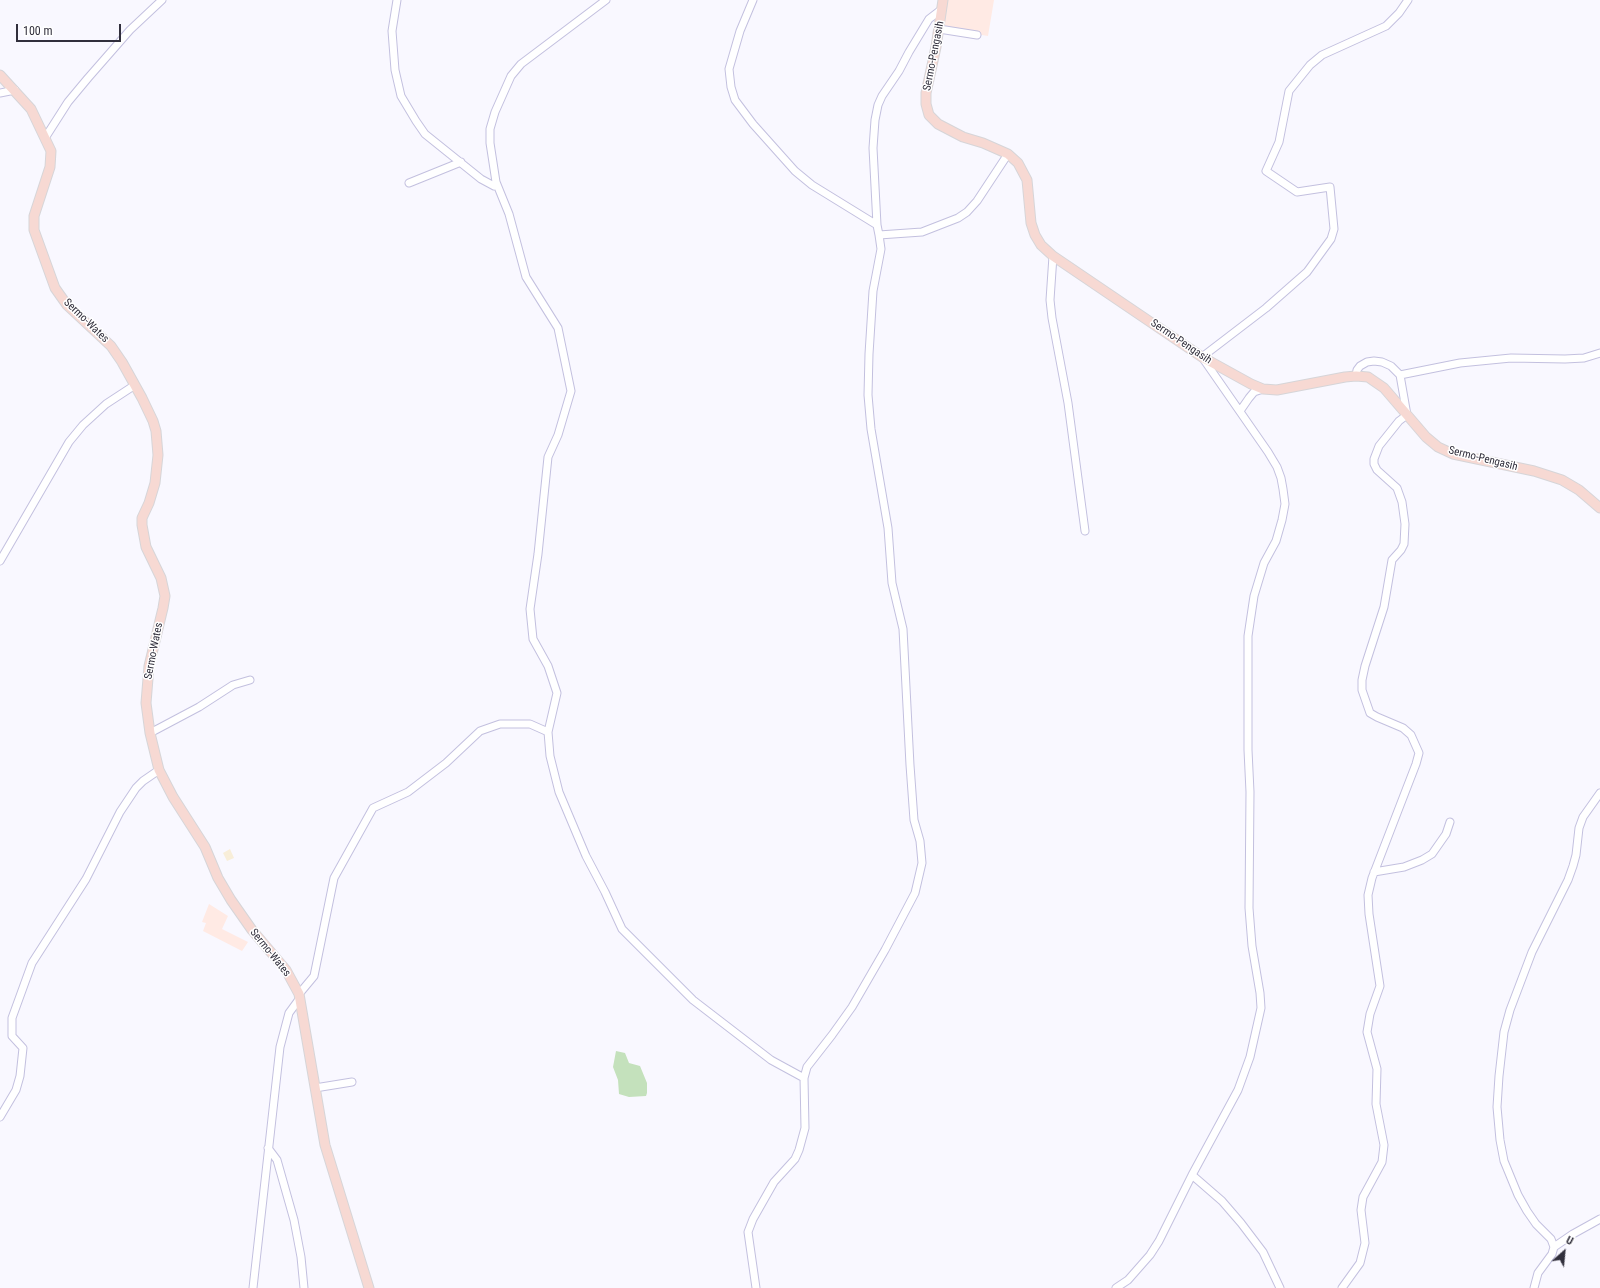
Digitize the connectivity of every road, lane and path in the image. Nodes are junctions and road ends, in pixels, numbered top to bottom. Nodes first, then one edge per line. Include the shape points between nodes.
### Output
1 (162, 0) edge
2 (397, 0) edge
3 (606, 0) edge
4 (753, 0) edge
5 (1408, 0) edge
6 (943, 5) edge
7 (939, 29) junction
8 (977, 35) dead end
9 (0, 75) edge
10 (14, 90) junction
11 (0, 93) edge
12 (44, 138) junction
13 (1008, 154) junction
14 (461, 162) junction
15 (496, 182) junction
16 (409, 183) dead end
17 (877, 226) junction
18 (879, 235) junction
19 (1053, 256) junction
20 (1600, 353) edge
21 (1202, 357) junction
22 (1400, 375) junction
23 (1356, 376) junction
24 (135, 385) junction
25 (1263, 389) junction
26 (1240, 411) junction
27 (1407, 415) junction
28 (1600, 508) edge
29 (1085, 531) dead end
30 (0, 561) edge
31 (250, 680) dead end
32 (548, 732) junction
33 (150, 733) junction
34 (159, 770) junction
35 (1600, 793) edge
36 (1450, 822) dead end
37 (1374, 872) junction
38 (299, 996) junction
39 (804, 1078) junction
40 (352, 1082) dead end
41 (315, 1088) junction
42 (0, 1117) edge
43 (268, 1148) junction
44 (1192, 1175) junction
45 (1600, 1219) edge
46 (1554, 1247) junction
47 (253, 1288) edge
48 (304, 1288) edge
49 (369, 1288) edge
50 (756, 1288) edge
51 (1116, 1288) edge
52 (1280, 1288) edge
53 (1342, 1288) edge
54 (1534, 1288) edge

1 - 12 street via 130,30 88,78
2 - 14 street via 392,30 395,70 401,96 425,134
3 - 15 street via 521,64 511,76 494,112 490,129
4 - 17 street via 740,31 729,69 730,87 735,100 795,171 812,185
5 - 21 street via 1400,13 1386,26 1322,55 1310,65 1289,91 1279,142 1266,171 1297,192 1330,187 1334,229 1330,239 1306,272 1266,308
6 - 7 main road, Sermo-Pengasih
6 - 17 street via 929,19 878,104 874,148
7 - 8 street
7 - 13 main road, Sermo-Pengasih via 926,93 929,115 944,128
9 - 10 main road, Sermo-Wates
10 - 11 street
10 - 12 main road, Sermo-Wates via 30,109
12 - 24 main road, Sermo-Wates via 51,151 50,167 34,216 34,230 55,288 67,305 111,346
13 - 18 street via 977,201 958,218 922,232
13 - 19 main road, Sermo-Pengasih via 1018,164 1027,180 1031,223 1035,235
14 - 15 street via 490,184 494,186
14 - 16 street
15 - 32 street via 510,214 526,277 558,328 571,391 558,435 548,457 530,609 533,639 548,666 557,693
17 - 18 street
18 - 39 street via 881,249 873,291 868,395 871,429 888,528 892,583 903,629 914,820 920,841 922,863 915,893 885,950 852,1007 807,1067
19 - 21 main road, Sermo-Pengasih
19 - 29 street via 1050,300 1052,318 1068,403
20 - 22 street via 1584,358 1511,358 1460,363
21 - 25 main road, Sermo-Pengasih
21 - 26 street
22 - 23 street via 1391,366 1374,360 1360,366
22 - 27 street
23 - 25 main road, Sermo-Pengasih via 1290,389
23 - 27 main road, Sermo-Pengasih via 1368,377 1384,388
24 - 30 street via 106,404 69,442
24 - 33 main road, Sermo-Wates via 156,431 156,475 142,525 146,547 161,578 165,596 148,673 146,703
25 - 26 street via 1254,392
26 - 44 street via 1277,467 1285,504 1276,541 1264,563 1254,596 1248,636 1249,908 1261,1008 1250,1057 1238,1090
27 - 28 main road, Sermo-Pengasih via 1438,447 1453,454 1534,471 1562,480 1579,490
27 - 37 street via 1378,446 1374,459 1376,470 1397,488 1402,502 1404,544 1392,560 1384,607 1365,666 1362,690 1370,713 1403,728 1411,735 1419,752
31 - 33 street via 233,685 199,707
32 - 38 street via 530,724 500,724 480,732 446,763 408,792 373,808 334,878 314,976
32 - 39 street via 550,756 559,792 586,856 622,929 693,1000 771,1060
33 - 34 main road, Sermo-Wates
34 - 38 main road, Sermo-Wates via 205,847 231,900 252,930 286,970
34 - 42 street via 136,788 120,812 86,879 32,963 12,1018 12,1036 23,1048 20,1076 16,1090
35 - 46 street via 1583,817 1568,880 1532,952 1510,1010 1504,1032 1499,1076 1497,1107 1504,1161 1518,1195 1536,1224 1551,1239
36 - 37 street via 1432,854 1404,866
37 - 53 street via 1368,901 1380,986 1370,1014 1367,1032 1377,1070 1376,1104 1384,1145 1382,1162 1363,1197 1361,1210 1365,1243 1360,1263
38 - 41 main road, Sermo-Wates
38 - 43 street via 289,1013 280,1046
39 - 50 street via 805,1128 799,1150 795,1159 774,1182 748,1232
40 - 41 street
41 - 49 main road, Sermo-Wates via 329,1162
43 - 47 street
43 - 48 street via 277,1160 294,1220
44 - 51 street via 1150,1255 1128,1280
44 - 52 street via 1222,1201 1242,1223 1263,1252
45 - 46 street
46 - 54 street via 1538,1273

